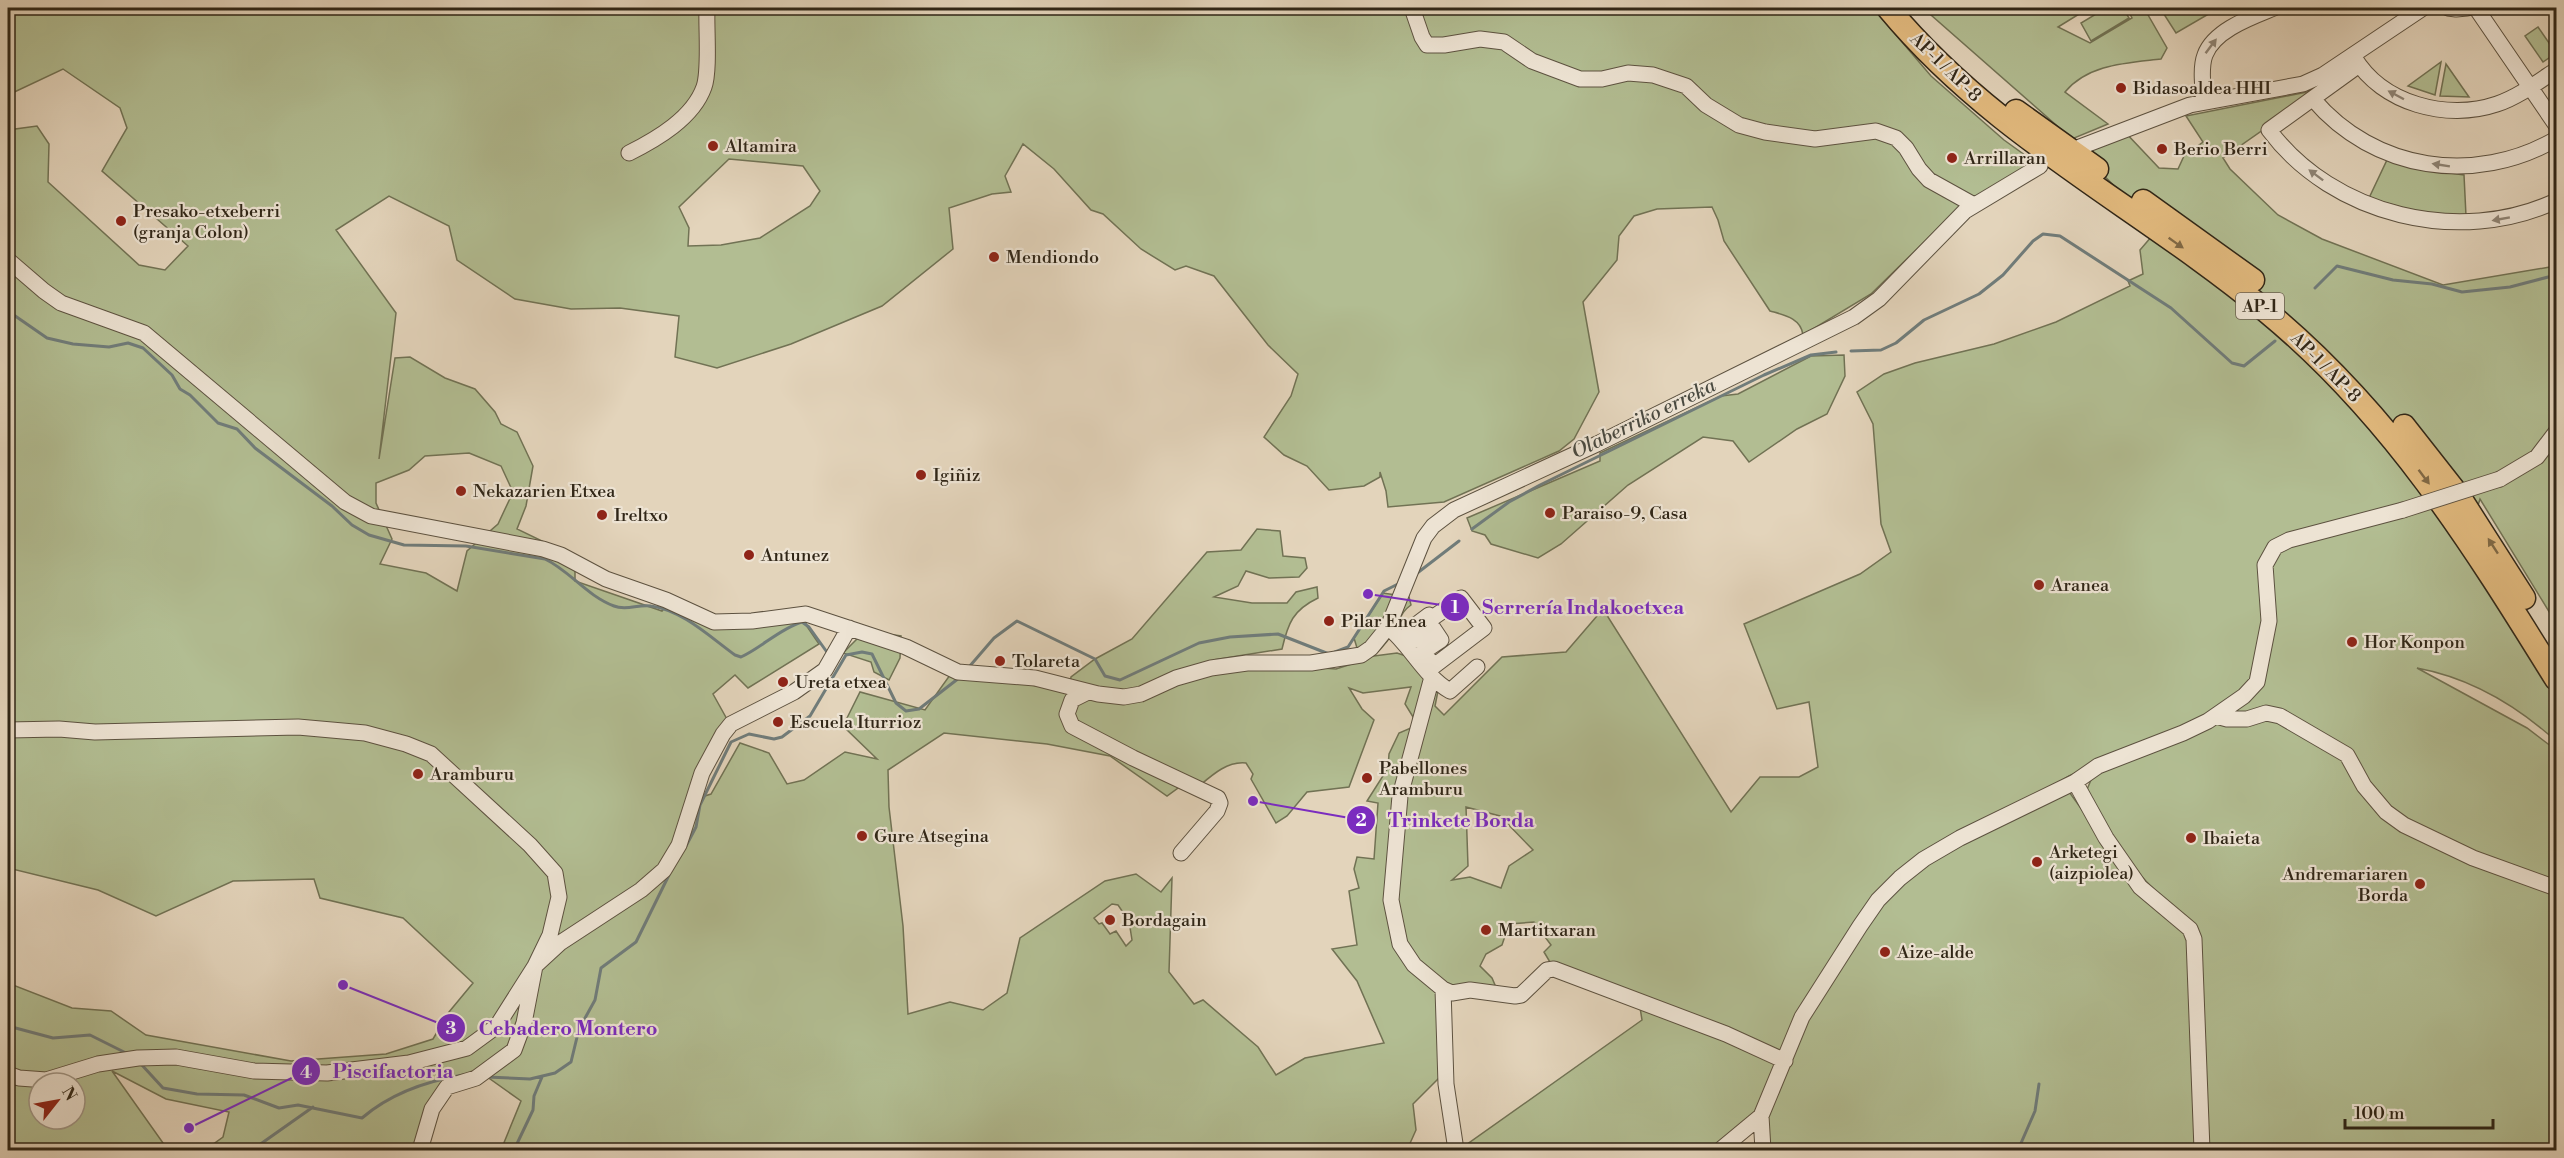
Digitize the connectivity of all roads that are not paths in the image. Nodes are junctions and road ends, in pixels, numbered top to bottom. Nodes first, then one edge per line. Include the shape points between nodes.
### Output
1 (707, 8) edge
2 (1412, 8) edge
3 (1888, 8) edge
4 (1908, 8) edge
5 (2274, 8) edge
6 (2423, 8) edge
7 (2448, 8) edge
8 (2468, 8) edge
9 (2476, 8) edge
10 (2356, 60) junction
11 (2556, 70) edge
12 (2531, 87) junction
13 (2313, 99) junction
14 (2204, 102) junction
15 (2556, 125) edge
16 (2556, 139) edge
17 (2080, 147) dead end
18 (629, 153) dead end
19 (2040, 166) dead end
20 (2556, 201) edge
21 (1974, 205) junction
22 (8, 260) edge
23 (2556, 432) edge
24 (1388, 627) junction
25 (849, 628) junction
26 (1484, 628) joint
27 (2556, 650) edge
28 (1477, 667) dead end
29 (1432, 677) junction
30 (2556, 679) edge
31 (1088, 692) junction
32 (2216, 716) junction
33 (8, 730) edge
34 (2075, 782) junction
35 (1181, 853) dead end
36 (2556, 888) edge
37 (535, 966) junction
38 (1443, 989) junction
39 (1785, 1061) junction
40 (8, 1074) edge
41 (1761, 1116) junction
42 (420, 1150) edge
43 (1456, 1150) edge
44 (1720, 1150) edge
45 (1763, 1150) edge
46 (2202, 1150) edge

1 - 18 street via 704,86 686,114 652,142
2 - 21 street via 1427,45 1480,39 1504,42 1532,61 1580,79 1628,73 1653,75 1686,86 1706,105 1740,124 1765,132 1815,139 1876,130 1896,138 1929,180
3 -> 30 highway, AP-1 / AP-8 / AP-1 via 1937,61 1989,108 2043,151 2223,277 2324,362 2400,446 2446,506
27 -> 4 highway, AP-1 / AP-8 / AP-1 via 2447,481 2387,407 2334,351 2233,264 2021,115 1970,72
14 -> 5 street via 2205,54 2217,38
6 - 10 street
7 - 8 street
9 - 12 street
12 -> 10 street via 2496,104 2469,111 2438,110 2387,91
10 - 13 street
10 - 14 street via 2303,84
11 - 12 street
12 - 15 street
16 -> 13 street via 2509,161 2477,167 2420,162 2377,149 2350,134
20 -> 13 street via 2510,218 2448,223 2386,211 2355,198 2323,181 2292,157 2268,130
14 - 17 street
19 - 21 street
21 - 24 street via 1879,299 1854,317 1454,510 1424,538
22 - 25 street via 61,303 144,333 345,501 371,516 543,549 714,622 806,614
23 - 32 street, bridge via 2537,457 2500,479 2275,547 2265,565 2269,621 2257,682
24 - 29 street via 1401,637
24 - 31 street via 1361,655 1336,661 1211,668 1124,697
25 - 31 street via 965,673 1035,678
25 - 37 street via 825,670 794,692 731,724 723,734 702,773 679,845 664,870 560,943
26 - 26 street via 1434,666 1423,652 1441,640 1433,628 1415,640 1409,630 1461,598
28 - 29 street via 1450,691
29 - 38 street via 1400,796 1391,900 1400,944 1414,965
31 - 35 street via 1072,699 1068,714 1072,726 1218,798 1217,812
32 - 34 street via 2183,733 2098,765
32 - 36 street via 2280,716 2347,755 2364,786 2386,812 2404,825 2473,858
33 - 37 street via 298,727 365,733 431,754 555,873 559,897 550,935
34 - 39 street via 1960,838 1900,878 1878,900 1802,1017
34 - 46 street via 2106,838 2140,887 2190,929 2194,939
37 - 40 street via 497,1026 467,1048 409,1063 327,1073 254,1071 176,1057 98,1064 46,1080
37 - 42 street via 524,1023 514,1050 480,1075 447,1087 432,1109
38 - 39 street via 1452,993 1470,990 1521,995 1547,970 1554,969
38 - 43 street via 1446,1084
39 - 41 street
41 - 44 street
41 - 45 street

